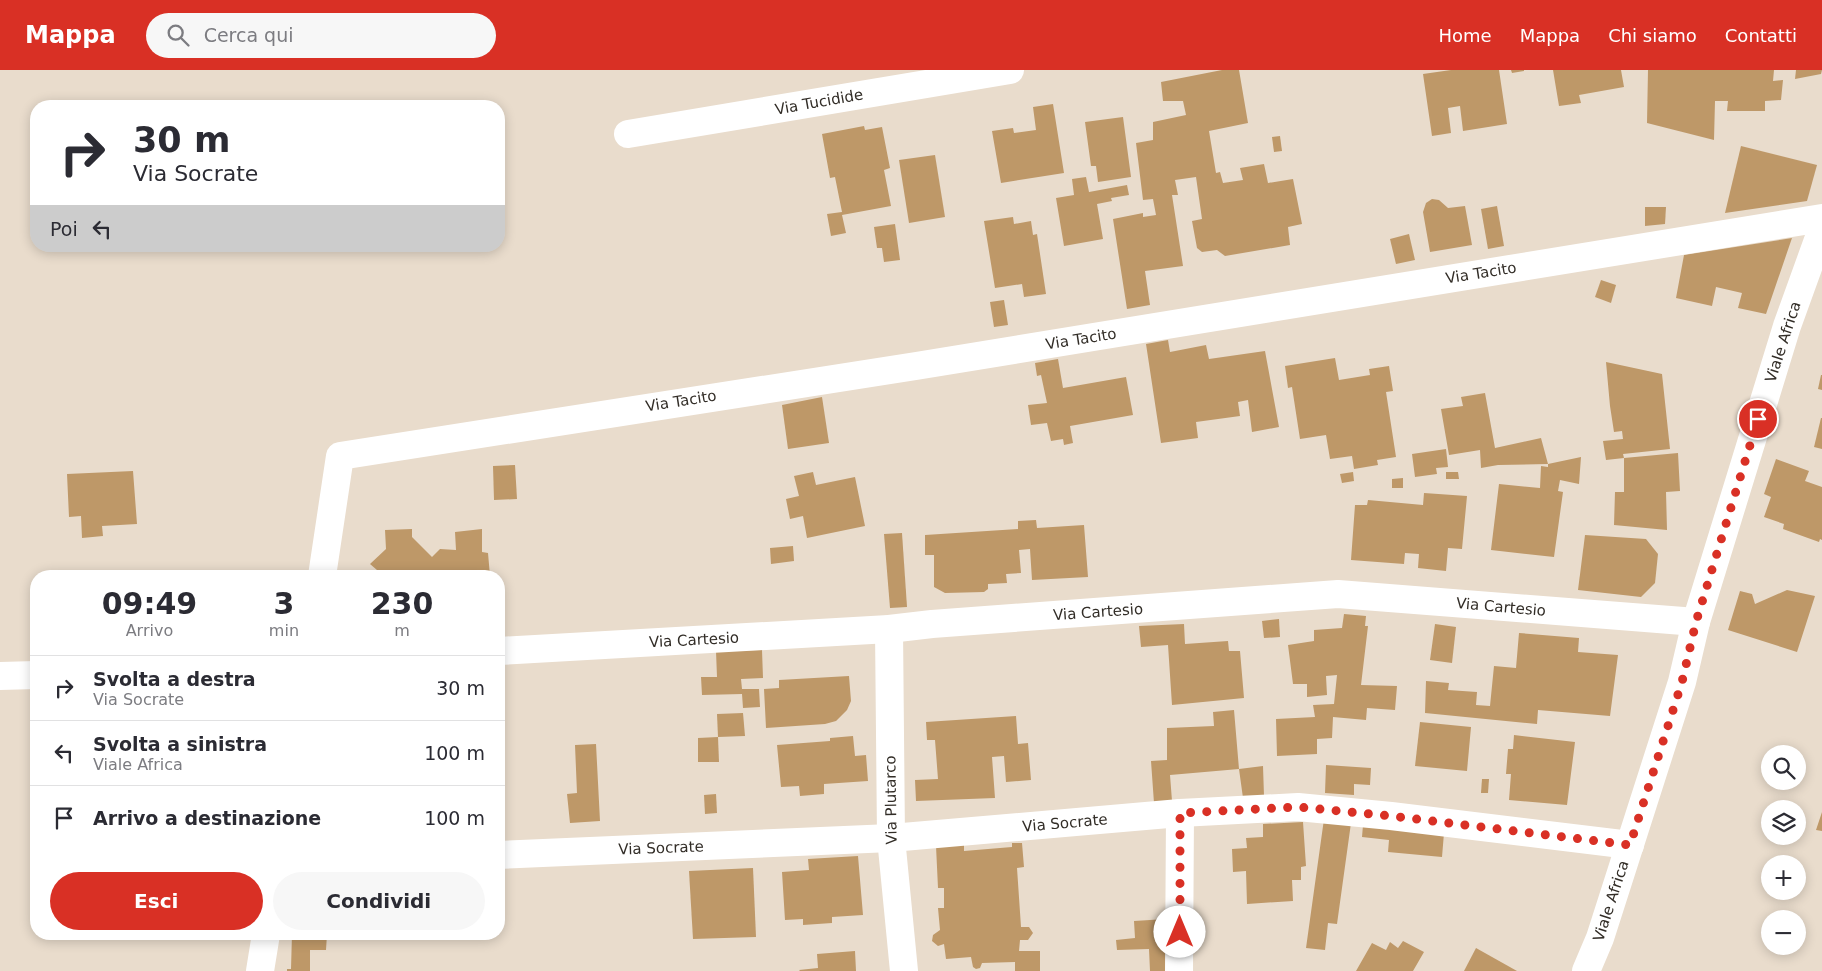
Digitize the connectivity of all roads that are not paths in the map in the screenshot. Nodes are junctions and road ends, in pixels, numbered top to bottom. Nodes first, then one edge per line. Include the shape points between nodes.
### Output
1 (1010, 70) edge
2 (628, 134) dead end
3 (1822, 218) edge
4 (1822, 229) edge
5 (323, 570) edge
6 (1696, 622) junction
7 (889, 629) junction
8 (505, 652) edge
9 (30, 674) edge
10 (0, 676) edge
11 (1180, 813) junction
12 (891, 838) junction
13 (1630, 845) junction
14 (505, 855) edge
15 (265, 940) edge
16 (260, 971) edge
17 (904, 971) edge
18 (1180, 971) edge
19 (1586, 971) edge

1 - 2 street, Via Tucidide
3 - 5 street, Via Tacito via 340,456
4 - 6 street, Viale Africa via 1787,326
6 - 7 street, Via Cartesio via 1338,594
6 - 13 street, Viale Africa via 1682,682
7 - 8 street, Via Cartesio
7 - 12 street, Via Plutarco
9 - 10 street
11 - 12 street, Via Socrate
11 - 13 street, Via Socrate via 1298,807
11 - 18 street
12 - 14 street, Via Socrate
12 - 17 street, Via Plutarco
13 - 19 street, Viale Africa
15 - 16 street

